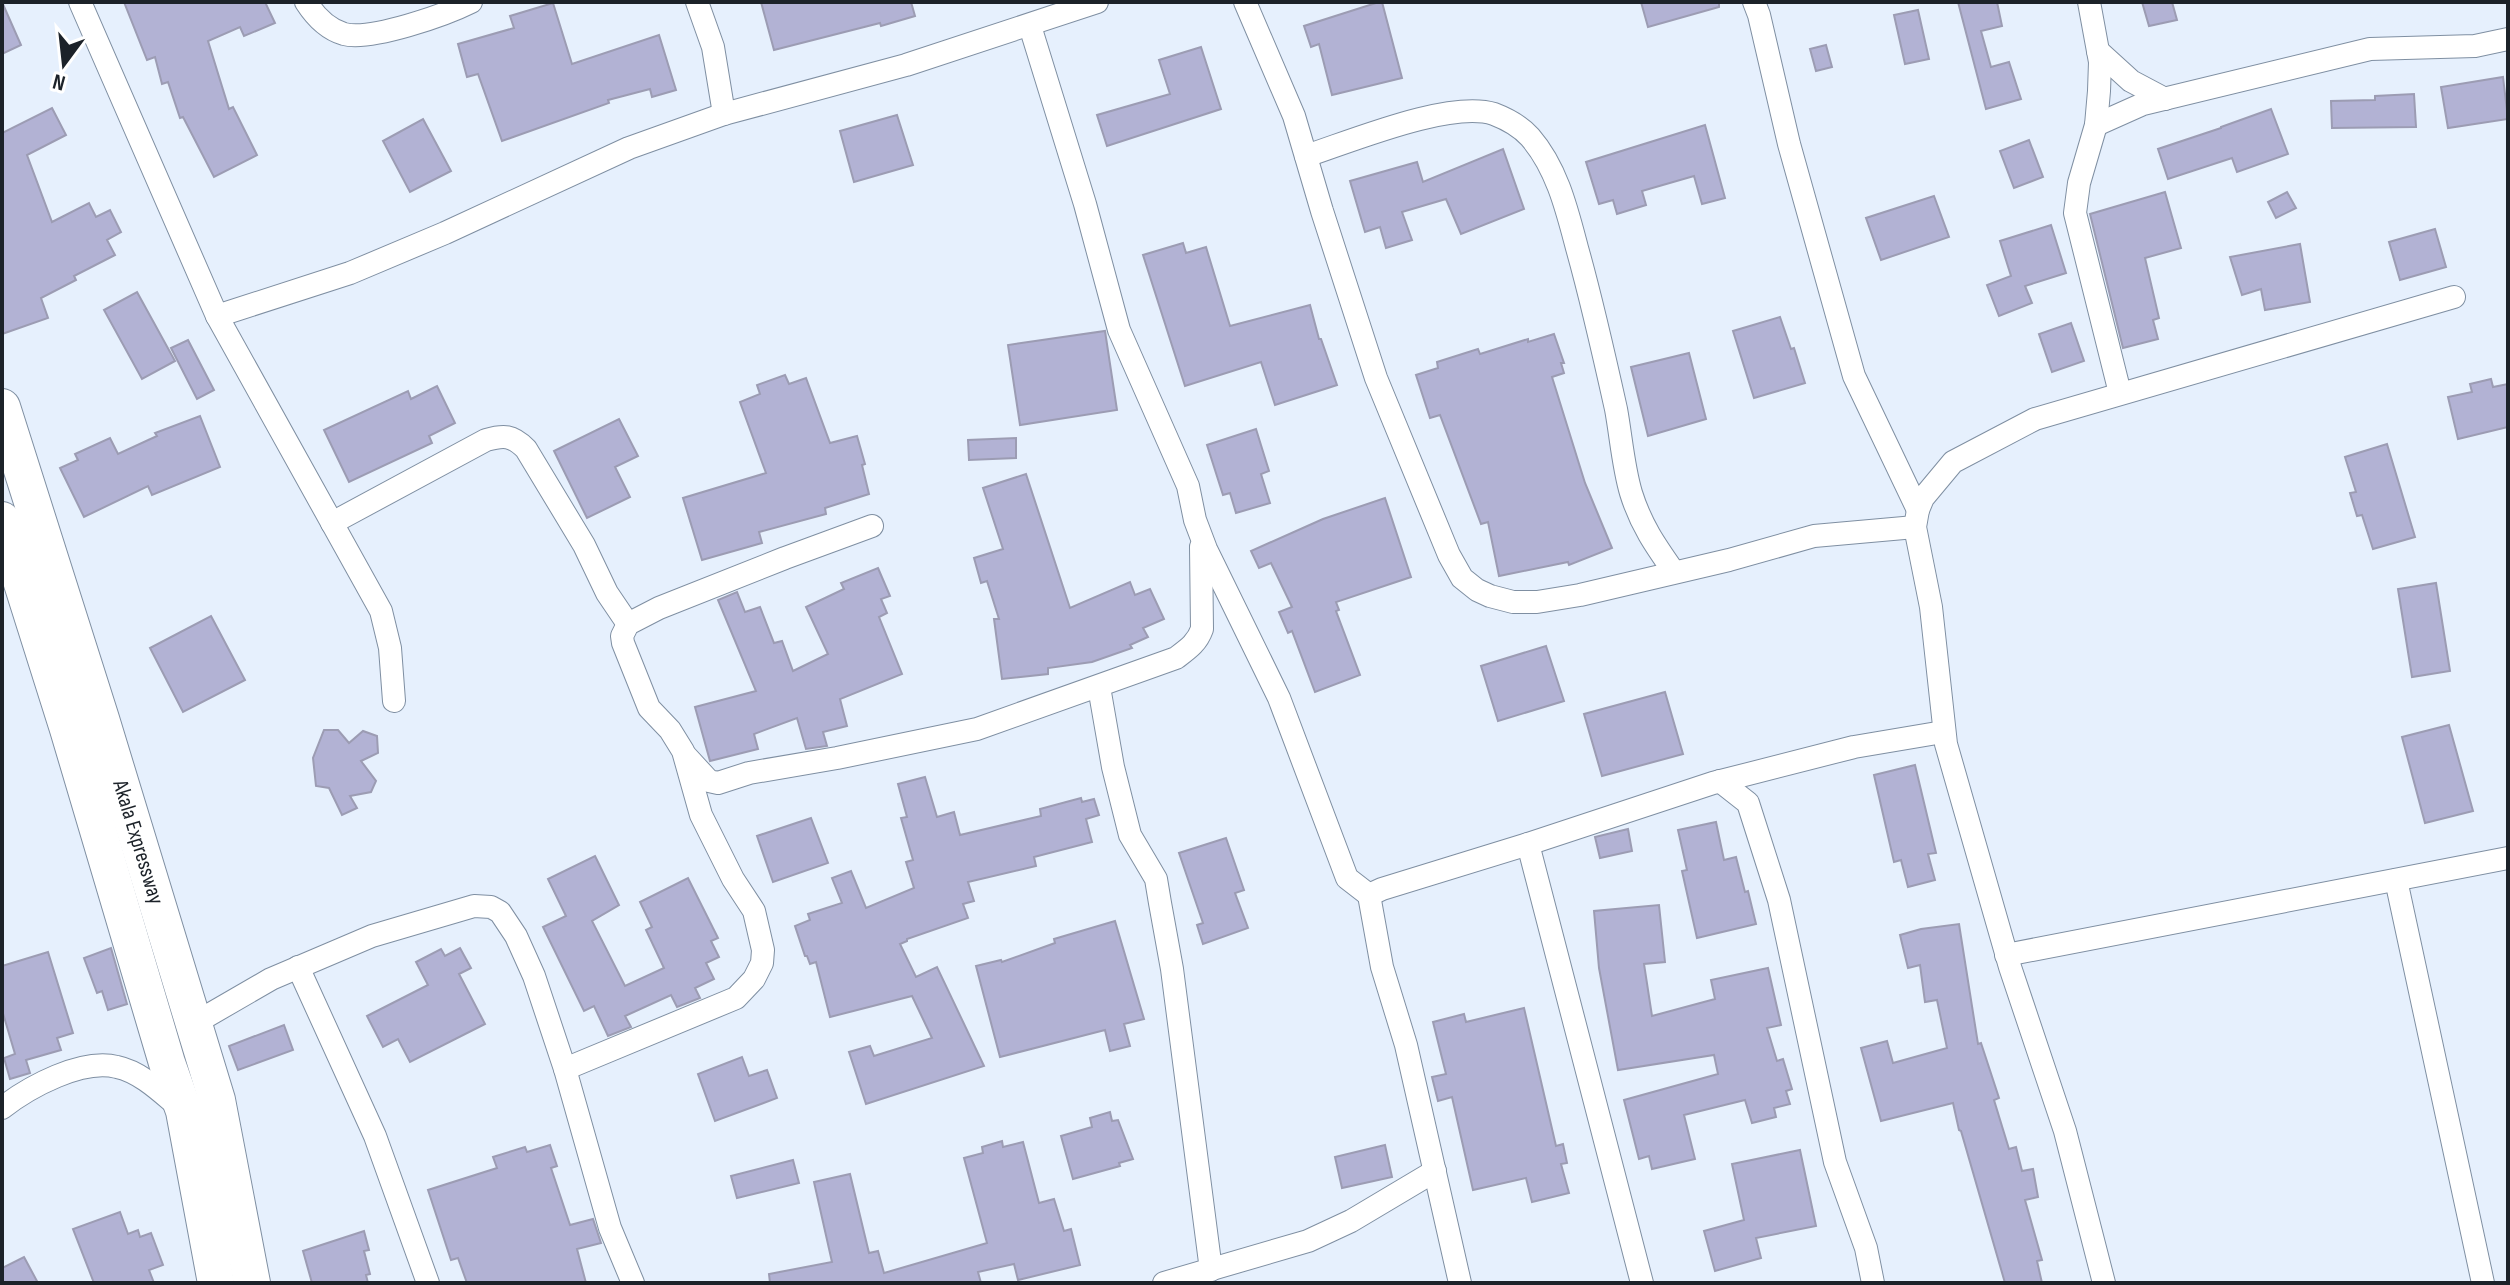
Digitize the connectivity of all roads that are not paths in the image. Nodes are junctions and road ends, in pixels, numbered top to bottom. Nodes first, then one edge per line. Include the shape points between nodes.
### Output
1 (80, 2) edge
2 (306, 2) edge
3 (471, 2) edge
4 (697, 2) edge
5 (1097, 2) edge
6 (1245, 2) edge
7 (1754, 2) edge
8 (2089, 2) edge
9 (1030, 26) junction
10 (2508, 39) edge
11 (2098, 51) junction
12 (2165, 99) junction
13 (724, 114) junction
14 (2096, 125) junction
15 (1306, 156) junction
16 (2454, 297) dead end
17 (217, 316) junction
18 (2120, 393) junction
19 (2, 407) edge
20 (1917, 518) junction
21 (2, 520) edge
22 (332, 523) junction
23 (872, 526) dead end
24 (1201, 534) junction
25 (1674, 572) junction
26 (628, 624) junction
27 (1099, 687) junction
28 (394, 701) dead end
29 (1943, 732) junction
30 (683, 751) junction
31 (1761, 771) junction
32 (1720, 781) junction
33 (1748, 803) junction
34 (1528, 844) junction
35 (2508, 858) edge
36 (2396, 880) junction
37 (1369, 895) junction
38 (2006, 955) junction
39 (298, 967) junction
40 (195, 1023) junction
41 (565, 1069) junction
42 (201, 1106) junction
43 (2, 1108) edge
44 (1435, 1171) junction
45 (1211, 1270) junction
46 (216, 1283) edge
47 (252, 1283) edge
48 (428, 1283) edge
49 (633, 1283) edge
50 (1164, 1283) edge
51 (1460, 1283) edge
52 (1642, 1283) edge
53 (1873, 1283) edge
54 (2104, 1283) edge
55 (2483, 1283) edge

1 - 17 street
2 - 3 street via 327,26 362,36
4 - 13 street via 713,47
5 - 9 street
6 - 15 street
7 - 20 street via 1854,376
8 - 11 street
9 - 13 street
9 - 24 street via 1119,330 1188,486
10 - 12 street via 2475,46 2370,49
11 - 12 street via 2131,81
11 - 14 street
12 - 14 street
13 - 17 street via 629,148 350,273
14 - 18 street via 2075,213
15 - 25 street via 1376,378 1462,578 1490,596 1537,602
15 - 25 street via 1439,113 1493,114 1530,136 1563,196 1631,491 1646,532
16 - 18 street
17 - 22 street
18 - 20 street via 2035,419 1953,462 1923,498
19 - 40 main road, Akala Expressway
20 - 25 street via 1814,536
20 - 29 street via 1937,648
21 - 42 main road, Akala Expressway via 167,1063
22 - 26 street via 486,440 508,436 526,449
22 - 28 street via 381,611
23 - 26 street
24 - 27 street via 1203,615 1198,639 1176,658
24 - 37 street via 1279,698 1347,878
26 - 30 street via 623,643 649,708
27 - 30 street via 977,729 718,783 709,781
27 - 45 street via 1130,835 1156,879
29 - 31 street
29 - 38 street
30 - 41 street via 701,815 754,911 762,963 736,998
31 - 32 street
31 - 33 street
32 - 33 street
32 - 34 street
33 - 53 street via 1787,935 1835,1162
34 - 37 street
34 - 52 street
35 - 36 street
36 - 38 street
36 - 55 street
37 - 44 street via 1382,967
38 - 54 street via 2065,1131
39 - 40 street
39 - 41 street via 372,936 474,906 491,907 516,936
39 - 48 street via 375,1136
40 - 42 main road, Akala Expressway
41 - 49 street via 610,1228
42 - 43 street via 117,1066 84,1067 22,1093
42 - 46 main road, Akala Expressway
42 - 47 main road, Akala Expressway
44 - 45 street via 1308,1241
44 - 51 street
45 - 50 street

